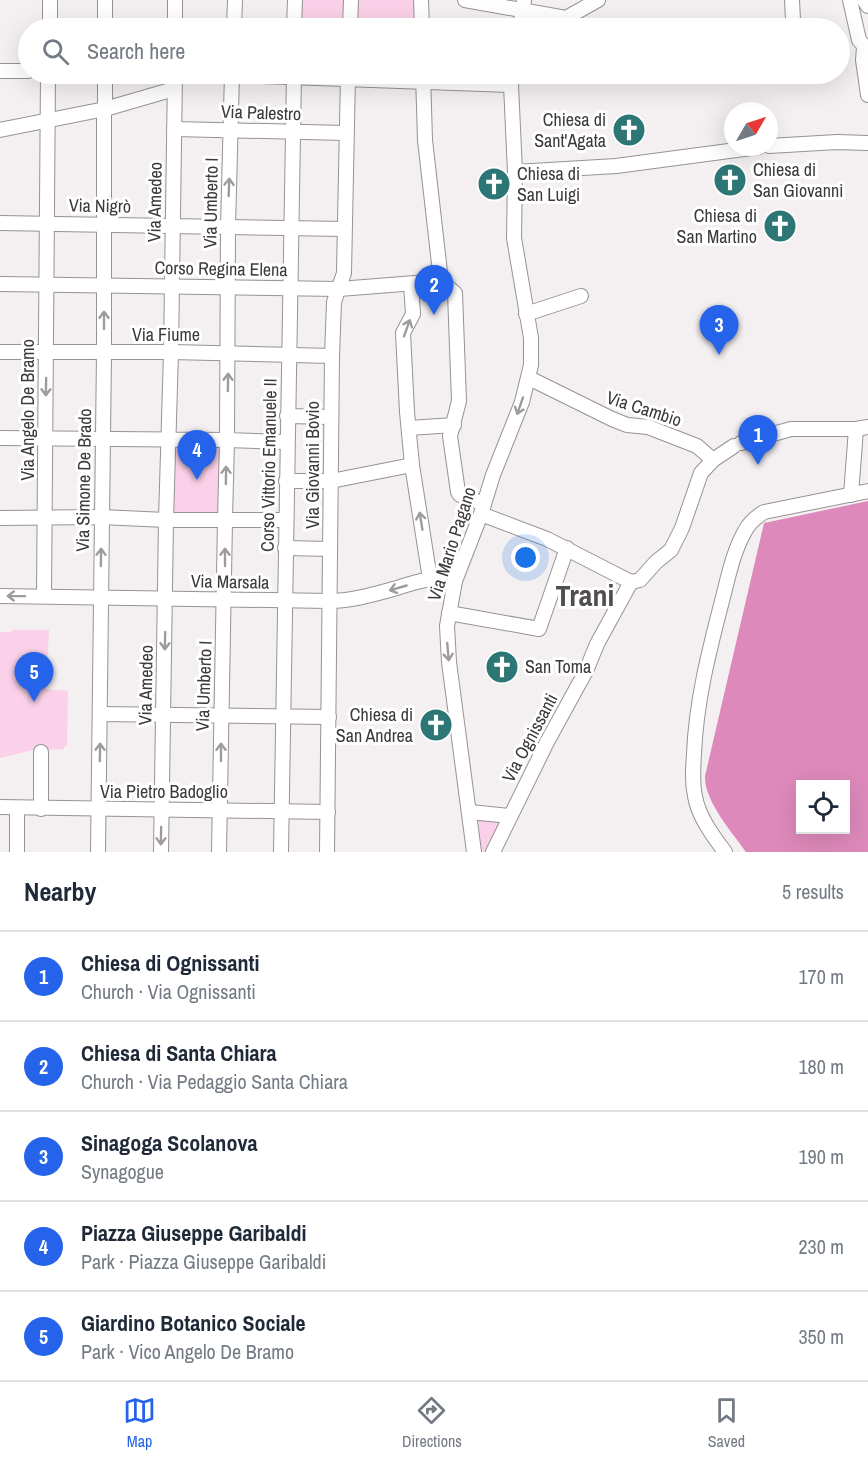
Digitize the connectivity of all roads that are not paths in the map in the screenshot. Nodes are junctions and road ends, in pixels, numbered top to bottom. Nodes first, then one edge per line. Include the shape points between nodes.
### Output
1 (50, 0) edge
2 (105, 0) edge
3 (175, 0) edge
4 (235, 0) edge
5 (295, 0) edge
6 (351, 0) edge
7 (421, 0) edge
8 (465, 0) edge
9 (598, 0) edge
10 (792, 0) edge
11 (850, 0) edge
12 (864, 0) edge
13 (524, 6) edge
14 (578, 6) edge
15 (868, 6) edge
16 (50, 18) edge
17 (105, 18) edge
18 (175, 18) edge
19 (234, 18) edge
20 (294, 18) edge
21 (350, 18) edge
22 (422, 18) edge
23 (793, 18) edge
24 (866, 49) edge
25 (0, 71) edge
26 (18, 71) edge
27 (48, 84) edge
28 (105, 84) edge
29 (162, 84) edge
30 (174, 84) edge
31 (232, 84) edge
32 (294, 84) edge
33 (348, 84) edge
34 (423, 84) edge
35 (512, 84) edge
36 (868, 95) edge
37 (105, 109) junction
38 (47, 120) junction
39 (174, 129) junction
40 (0, 130) edge
41 (231, 130) junction
42 (292, 132) junction
43 (346, 134) junction
44 (868, 143) edge
45 (778, 145) edge
46 (724, 152) edge
47 (515, 172) junction
48 (0, 223) edge
49 (47, 223) junction
50 (105, 224) junction
51 (173, 225) junction
52 (228, 226) junction
53 (291, 227) junction
54 (344, 229) junction
55 (441, 281) junction
56 (0, 284) edge
57 (411, 284) junction
58 (46, 285) junction
59 (104, 286) junction
60 (172, 287) junction
61 (228, 288) junction
62 (291, 288) junction
63 (339, 289) junction
64 (581, 296) dead end
65 (526, 314) junction
66 (0, 352) edge
67 (46, 352) junction
68 (104, 352) junction
69 (171, 352) junction
70 (228, 353) junction
71 (289, 355) junction
72 (332, 356) junction
73 (529, 378) junction
74 (287, 416) junction
75 (331, 417) junction
76 (454, 425) junction
77 (409, 428) junction
78 (862, 428) edge
79 (0, 438) edge
80 (45, 439) junction
81 (103, 440) junction
82 (168, 440) junction
83 (227, 440) junction
84 (287, 442) junction
85 (713, 460) junction
86 (412, 465) junction
87 (286, 481) junction
88 (331, 481) junction
89 (868, 491) edge
90 (851, 495) junction
91 (483, 508) junction
92 (101, 517) junction
93 (0, 518) edge
94 (45, 518) junction
95 (166, 520) junction
96 (225, 520) junction
97 (286, 520) junction
98 (285, 548) junction
99 (567, 548) junction
100 (330, 549) junction
101 (430, 579) junction
102 (455, 581) junction
103 (631, 582) junction
104 (0, 596) edge
105 (44, 596) junction
106 (100, 597) junction
107 (166, 598) junction
108 (225, 600) junction
109 (285, 601) junction
110 (330, 602) junction
111 (449, 614) junction
112 (100, 714) junction
113 (163, 715) junction
114 (221, 717) junction
115 (282, 717) junction
116 (329, 717) junction
117 (40, 753) dead end
118 (0, 807) edge
119 (17, 808) junction
120 (41, 808) junction
121 (161, 809) junction
122 (99, 810) junction
123 (221, 810) junction
124 (282, 811) junction
125 (328, 812) junction
126 (470, 812) junction
127 (510, 816) junction
128 (17, 852) edge
129 (98, 852) edge
130 (161, 852) edge
131 (219, 852) edge
132 (281, 852) edge
133 (327, 852) edge
134 (474, 852) edge
135 (493, 852) edge
136 (725, 852) edge

1 - 16 street
2 - 17 street
3 - 18 street
4 - 19 street
5 - 20 street
6 - 21 street
7 - 22 street
8 - 13 street
9 - 14 street
10 - 23 street
11 - 24 street via 859,40
12 - 15 street
13 - 14 street via 566,18
24 - 36 street via 863,60
25 - 26 street
27 - 38 street, Via Angelo De Bramo
28 - 37 street, Via Simone De Brado
29 - 37 street
30 - 39 street, Via Amedeo
31 - 41 street, Via Umberto I
32 - 42 street, Corso Vittorio Emanuele II
33 - 43 street, Via Giovanni Bovio
34 - 55 street via 425,140
35 - 47 street
37 - 38 street
37 - 50 street, Via Simone De Brado
38 - 40 street
38 - 49 street, Via Angelo De Bramo
39 - 41 street, Via Palestro
39 - 51 street, Via Amedeo
41 - 42 street, Via Palestro
52 -> 41 street, Via Umberto I
42 - 43 street, Via Palestro
42 - 53 street, Corso Vittorio Emanuele II
43 - 54 street, Via Giovanni Bovio
44 - 45 street
46 - 47 street via 606,168
47 - 65 street, Via Mario Pagano via 514,238
48 - 49 street, Via Nigrò
49 - 50 street, Via Nigrò
49 - 58 street, Via Angelo De Bramo
50 - 51 street, Via Nigrò
50 - 59 street, Via Simone De Brado
51 - 52 street, Via Nigrò
51 - 60 street, Via Amedeo
52 - 53 street, Via Nigrò
52 - 61 street, Via Umberto I
53 - 54 street, Via Nigrò
53 - 62 street, Corso Vittorio Emanuele II
54 - 63 street, Via Giovanni Bovio via 344,273
55 - 57 street, Corso Regina Elena
55 - 76 street via 455,293 459,401
56 - 58 street, Corso Regina Elena
57 - 63 street, Corso Regina Elena
77 -> 57 street via 403,333 413,314
58 - 59 street, Corso Regina Elena
58 - 67 street, Via Angelo De Bramo
59 - 60 street, Corso Regina Elena
68 -> 59 street, Via Simone De Brado
60 - 61 street, Corso Regina Elena
60 - 69 street, Via Amedeo
61 - 62 street, Corso Regina Elena
61 - 70 street, Via Umberto I
62 - 63 street, Corso Regina Elena
62 - 71 street, Corso Vittorio Emanuele II
63 - 72 street, Via Giovanni Bovio via 334,302
64 - 65 street
65 - 73 street, Via Mario Pagano via 530,328
66 - 67 street, Via Fiume
67 - 68 street, Via Fiume
67 -> 80 street, Via Angelo De Bramo
68 - 69 street, Via Fiume
68 - 81 street, Via Simone De Brado
69 - 70 street, Via Fiume
69 - 82 street, Via Amedeo
70 - 71 street, Via Fiume
83 -> 70 street, Via Umberto I
71 - 72 street, Via Fiume
71 - 74 street, Corso Vittorio Emanuele II
72 - 75 street, Via Giovanni Bovio
73 - 85 street, Via Cambio via 612,419 648,427 696,446
73 -> 91 street, Via Mario Pagano
74 - 75 street
74 - 84 street, Corso Vittorio Emanuele II
75 - 88 street, Via Giovanni Bovio
76 - 77 street
76 - 91 street via 450,436 458,492
77 - 86 street
78 - 85 street via 791,429 737,445
78 - 90 street
79 - 80 street
80 - 81 street
80 - 94 street, Via Angelo De Bramo
81 - 82 street
81 - 92 street, Via Simone De Brado
82 - 83 street
82 - 95 street, Via Amedeo
83 - 84 street
96 -> 83 street, Via Umberto I
84 - 87 street, Corso Vittorio Emanuele II
85 - 103 street via 699,476 671,550 640,580
86 - 88 street
101 -> 86 street
87 - 88 street
87 - 97 street, Corso Vittorio Emanuele II
88 - 100 street, Via Giovanni Bovio
89 - 90 street
90 - 136 street via 759,515 747,527 732,564 709,652 696,724 693,782 696,804
91 - 99 street
91 - 102 street, Via Mario Pagano
92 - 94 street
92 - 95 street
106 -> 92 street, Via Simone De Brado
93 - 94 street
94 - 105 street, Via Angelo De Bramo
95 - 96 street
95 - 107 street, Via Amedeo
96 - 97 street
108 -> 96 street, Via Umberto I
97 - 98 street, Corso Vittorio Emanuele II
98 - 100 street
98 - 109 street, Corso Vittorio Emanuele II
99 - 103 street
99 - 111 street via 539,629
100 - 110 street, Via Giovanni Bovio
101 - 102 street, Via Marsala
101 -> 110 street, Via Marsala
102 - 111 street, Via Mario Pagano
103 - 127 street, Via Ognissanti
105 -> 104 street, Via Marsala
105 - 106 street, Via Marsala
106 - 107 street, Via Marsala
106 - 112 street, Via Simone De Brado
107 - 108 street, Via Marsala
107 -> 113 street, Via Amedeo
108 - 109 street, Via Marsala
108 - 114 street, Via Umberto I
109 - 110 street, Via Marsala
109 - 115 street, Corso Vittorio Emanuele II
110 - 116 street, Via Giovanni Bovio
111 -> 126 street, Via Mario Pagano via 449,662
112 - 113 street
122 -> 112 street, Via Simone De Brado
113 - 114 street
113 - 121 street, Via Amedeo
114 - 115 street
123 -> 114 street, Via Umberto I
115 - 116 street
115 - 124 street, Corso Vittorio Emanuele II
116 - 125 street, Via Giovanni Bovio
117 - 120 street
118 - 119 street, Via Pietro Badoglio
119 - 120 street, Via Pietro Badoglio
119 - 128 street
120 - 122 street, Via Pietro Badoglio
121 - 122 street, Via Pietro Badoglio
121 - 123 street, Via Pietro Badoglio
121 -> 130 street, Via Amedeo
122 - 129 street, Via Simone De Brado
123 - 124 street, Via Pietro Badoglio
123 - 131 street, Via Umberto I
124 - 125 street, Via Pietro Badoglio
124 - 132 street, Corso Vittorio Emanuele II
125 - 133 street, Via Giovanni Bovio
126 - 127 street
126 - 134 street, Via Mario Pagano
127 - 135 street, Via Ognissanti

